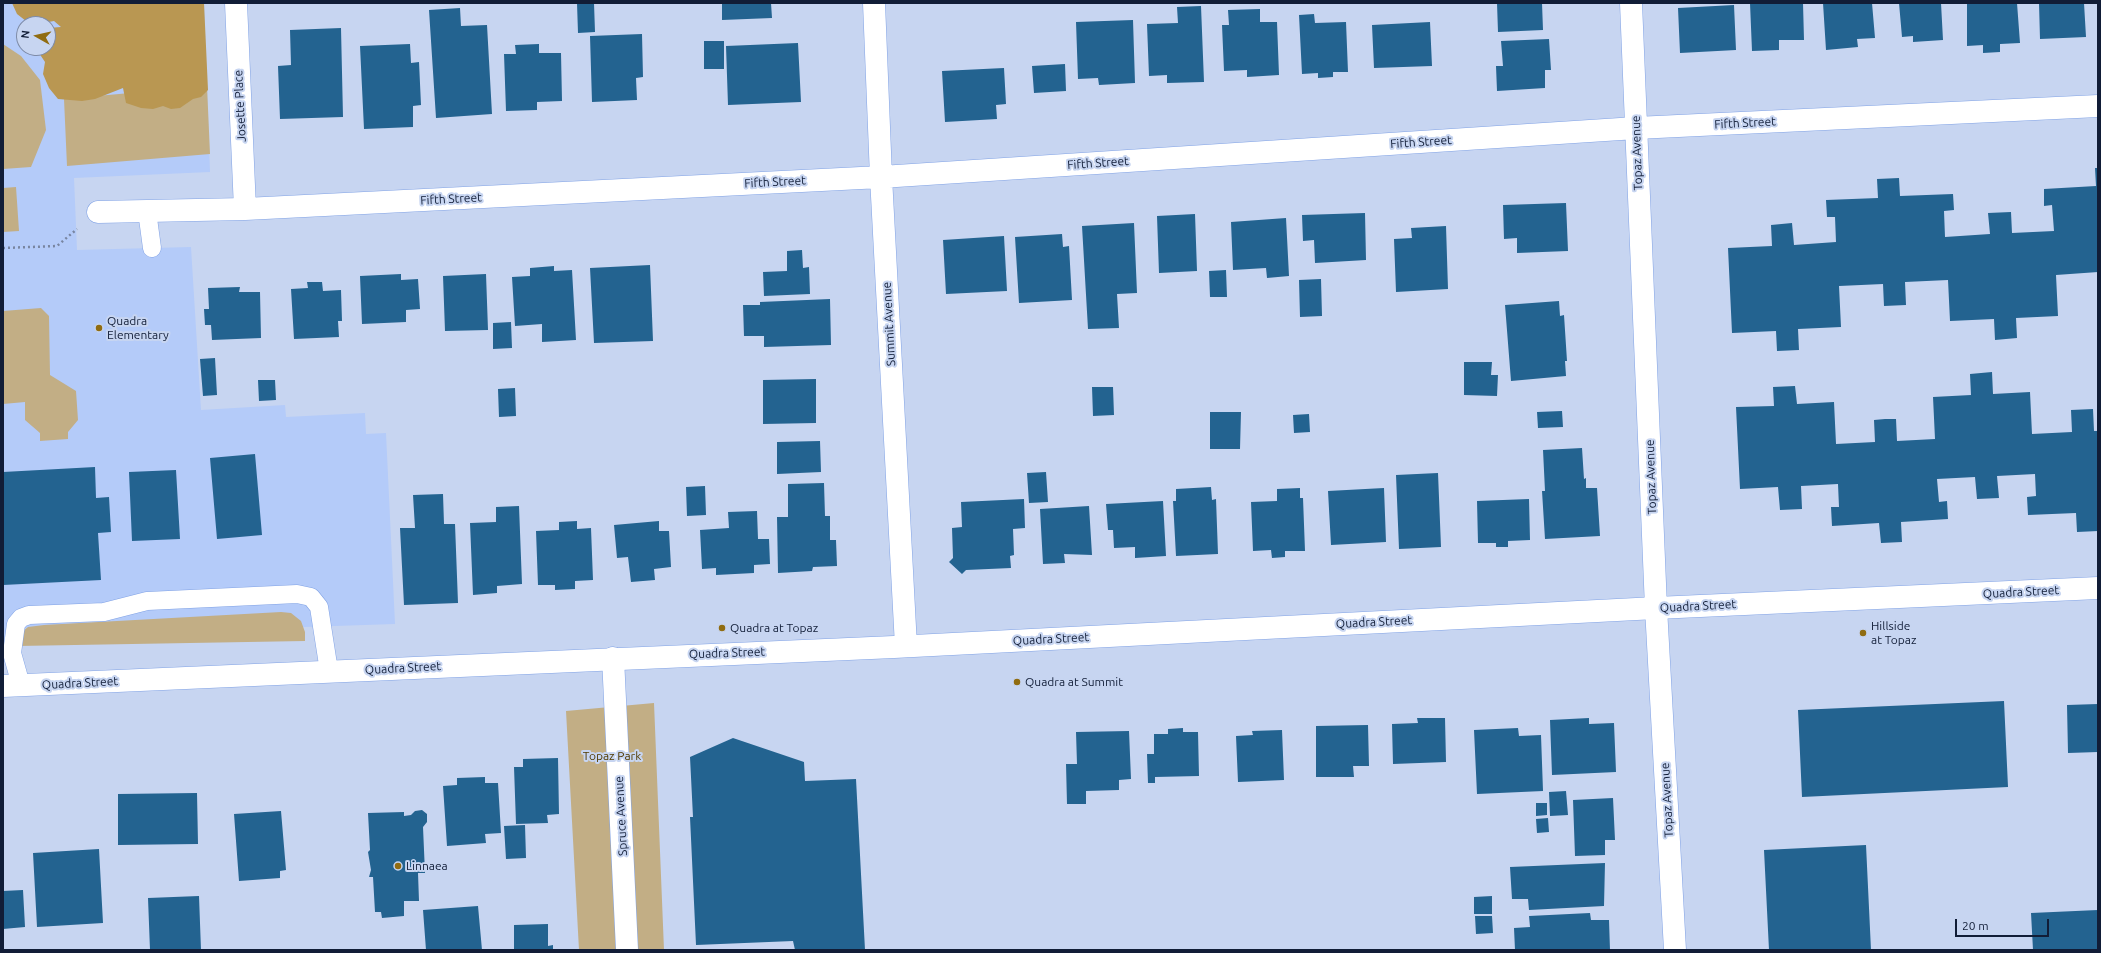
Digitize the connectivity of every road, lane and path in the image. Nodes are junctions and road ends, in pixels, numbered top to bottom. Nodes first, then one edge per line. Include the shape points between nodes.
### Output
1 (236, 3) edge
2 (874, 3) edge
3 (1631, 3) edge
4 (2098, 106) edge
5 (1636, 128) junction
6 (881, 177) junction
7 (245, 209) junction
8 (147, 211) junction
9 (98, 212) joint
10 (3, 248) edge
11 (152, 248) dead end
12 (2098, 588) edge
13 (1656, 608) junction
14 (906, 646) junction
15 (612, 658) junction
16 (329, 671) junction
17 (12, 686) edge
18 (627, 950) edge
19 (1675, 950) edge

1 - 7 street, Josette Place
2 - 6 street, Summit Avenue
3 - 5 street, Topaz Avenue
4 - 5 street, Fifth Street
5 - 6 street, Fifth Street
5 - 13 street, Topaz Avenue
6 - 7 street, Fifth Street
6 - 14 street, Summit Avenue
7 - 8 street, Fifth Street
8 - 9 street, Fifth Street
8 - 11 lane
9 - 10 path via 57,246
12 - 13 street, Quadra Street
13 - 14 street, Quadra Street
13 - 19 street, Topaz Avenue
14 - 15 street, Quadra Street
15 - 16 street, Quadra Street
15 - 18 street, Spruce Avenue
16 - 17 street, Quadra Street
16 - 17 lane via 319,607 311,597 297,594 147,601 104,612 29,615 21,618 16,624 12,653

